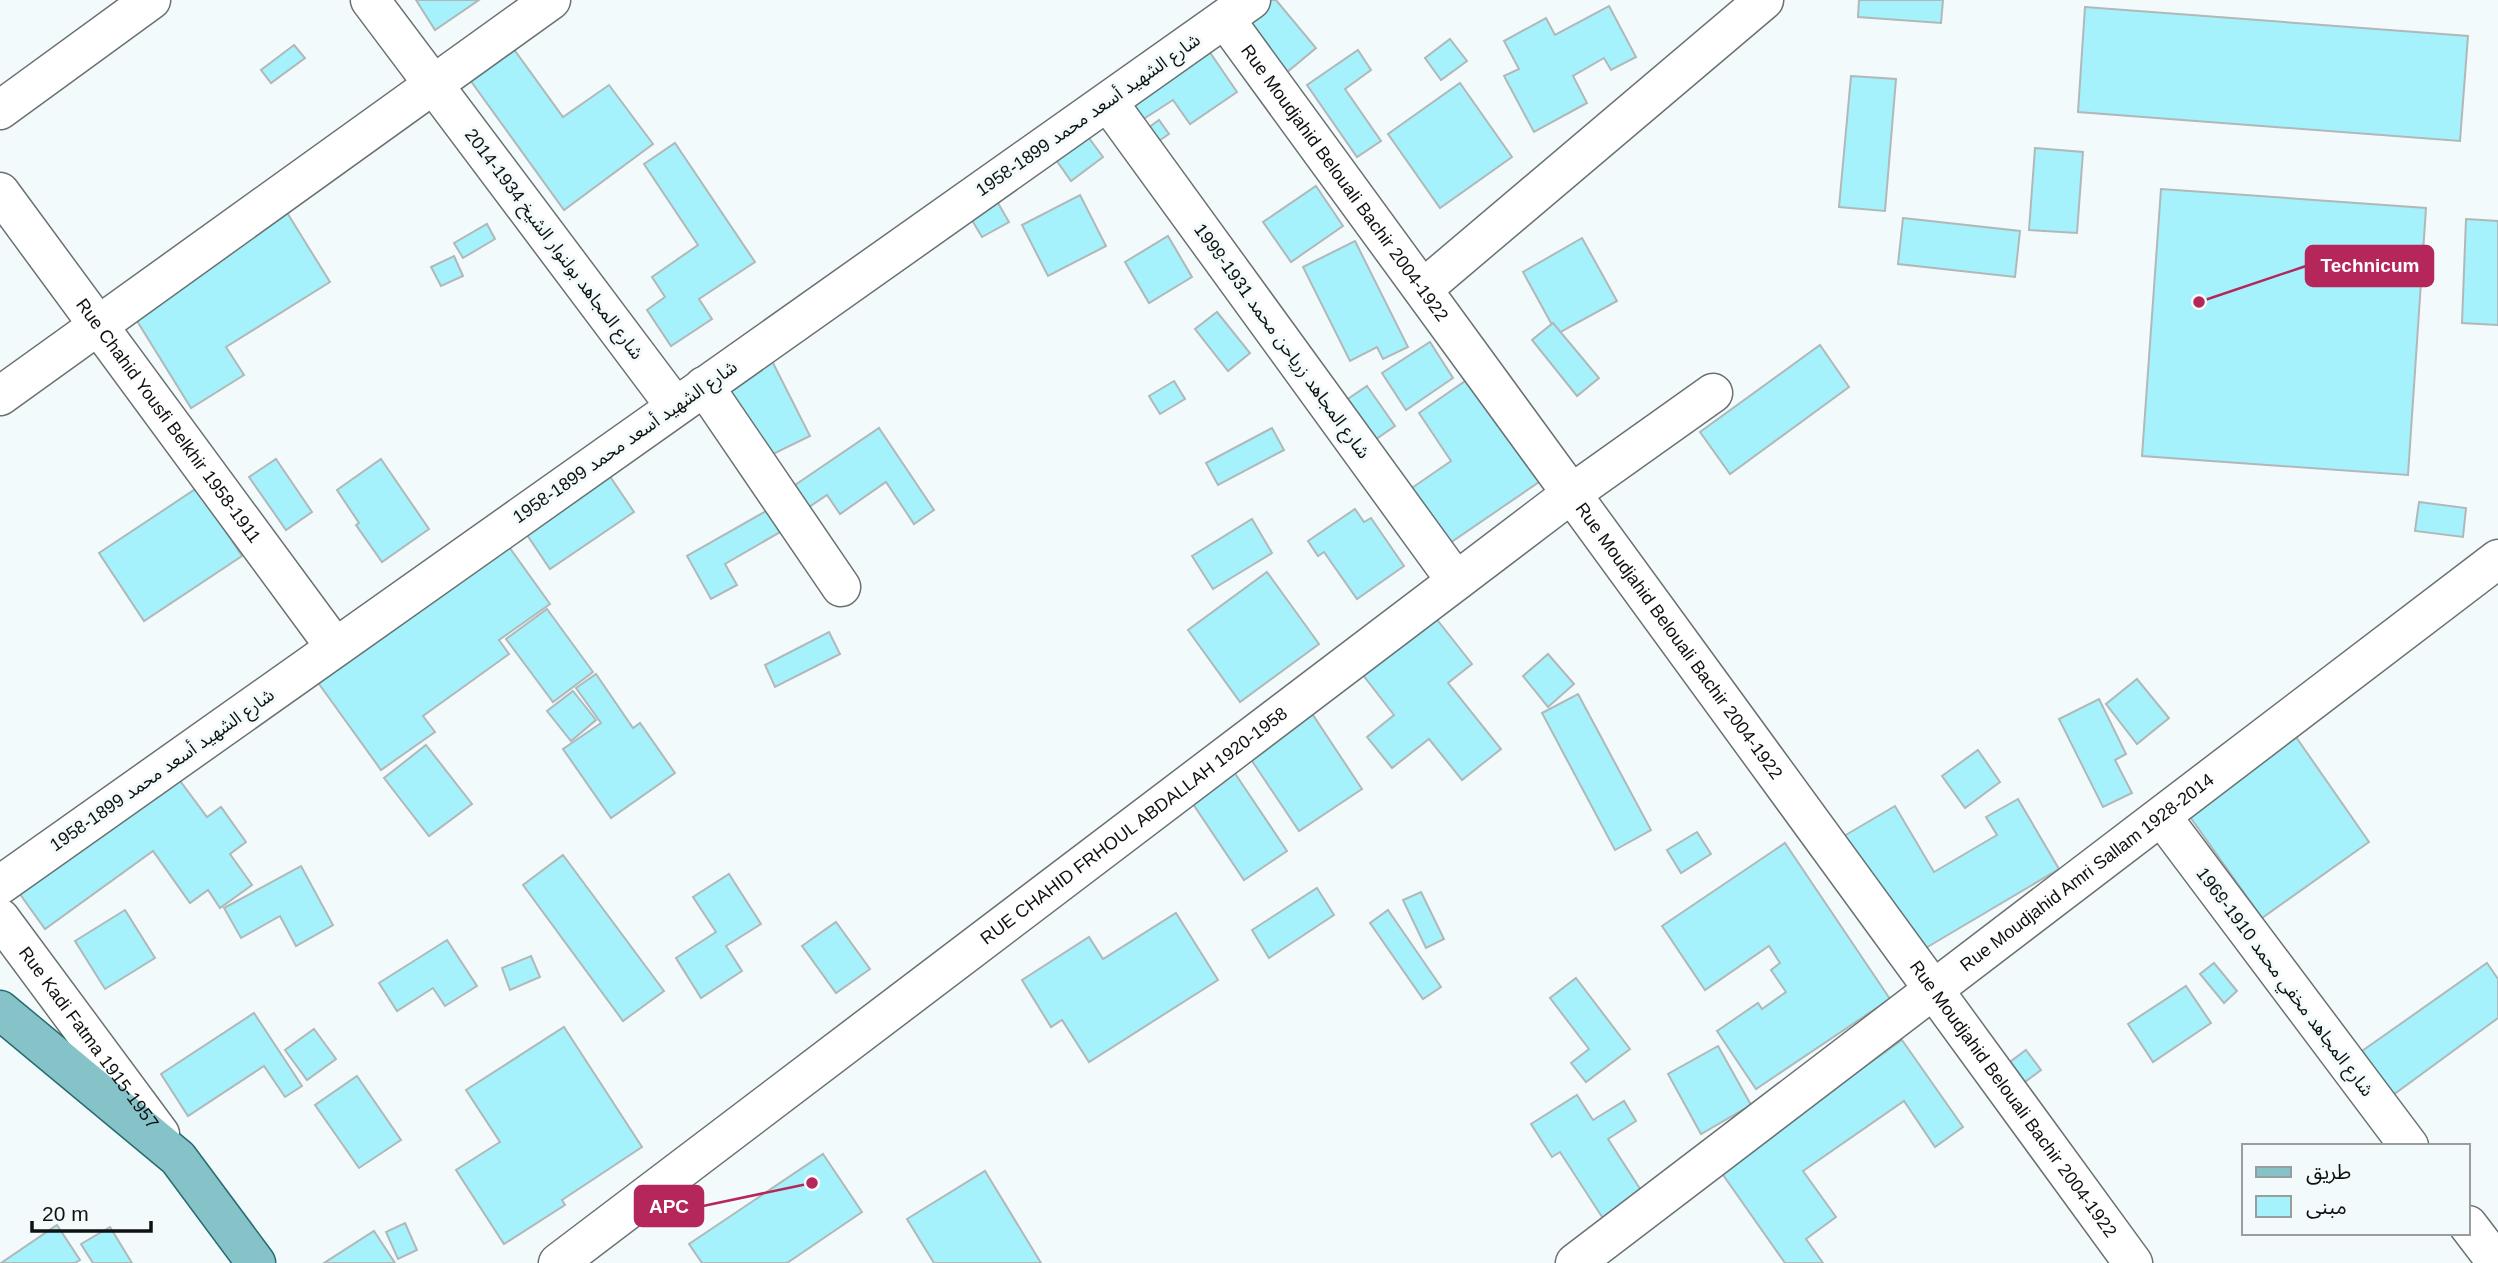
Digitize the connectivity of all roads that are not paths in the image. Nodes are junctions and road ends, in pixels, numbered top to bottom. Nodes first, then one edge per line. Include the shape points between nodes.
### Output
1 (151, 0) edge
2 (370, 0) edge
3 (551, 0) edge
4 (1764, 0) edge
5 (1238, 9) edge
6 (434, 83) junction
7 (1108, 102) junction
8 (0, 110) edge
9 (0, 192) edge
10 (1424, 288) junction
11 (98, 325) junction
12 (1713, 393) dead end
13 (0, 396) edge
14 (690, 396) junction
15 (1571, 494) junction
16 (2498, 559) edge
17 (1455, 581) junction
18 (841, 587) dead end
19 (335, 648) junction
20 (2162, 817) junction
21 (0, 885) edge
22 (0, 918) edge
23 (1934, 990) junction
24 (0, 1010) edge
25 (2407, 1144) edge
26 (178, 1158) junction
27 (2470, 1228) edge
28 (256, 1263) edge
29 (558, 1263) edge
30 (1575, 1263) edge
31 (2133, 1263) edge
32 (2497, 1263) edge

1 - 8 street
2 - 6 street, شارع المجاهد بولنوار الشيخ 1934-2014
3 - 6 street
4 - 10 street
5 - 7 street, شارع الشهيد أسعد محمد 1899-1958
5 - 10 street, Rue Moudjahid Belouali Bachir 2004-1922
6 - 11 street
6 - 14 street, شارع المجاهد بولنوار الشيخ 1934-2014
7 - 14 street, شارع الشهيد أسعد محمد 1899-1958
7 - 17 street, شارع المجاهد زرياحن محمد 1931-1999
9 - 11 street, Rue Chahid Yousfi Belkhir 1958-1911
10 - 15 street, Rue Moudjahid Belouali Bachir 2004-1922
11 - 13 street
11 - 19 street, Rue Chahid Yousfi Belkhir 1958-1911
12 - 15 street, RUE CHAHID FRHOUL ABDALLAH 1920-1958
14 - 18 street, شارع المجاهد بولنوار الشيخ 1934-2014
14 - 19 street, شارع الشهيد أسعد محمد 1899-1958
15 - 17 street, RUE CHAHID FRHOUL ABDALLAH 1920-1958
15 - 23 street, Rue Moudjahid Belouali Bachir 2004-1922
16 - 20 street, Rue Moudjahid Amri Sallam 1928-2014
17 - 29 street, RUE CHAHID FRHOUL ABDALLAH 1920-1958
19 - 21 street, شارع الشهيد أسعد محمد 1899-1958
20 - 23 street, Rue Moudjahid Amri Sallam 1928-2014
20 - 25 street, شارع المجاهد مخفي محمد 1910-1969
22 - 26 street, Rue Kadi Fatma 1915-1957
23 - 30 street, Rue Moudjahid Amri Sallam 1928-2014
23 - 31 street, Rue Moudjahid Belouali Bachir 2004-1922
24 - 26 main road
26 - 28 main road
27 - 32 street

